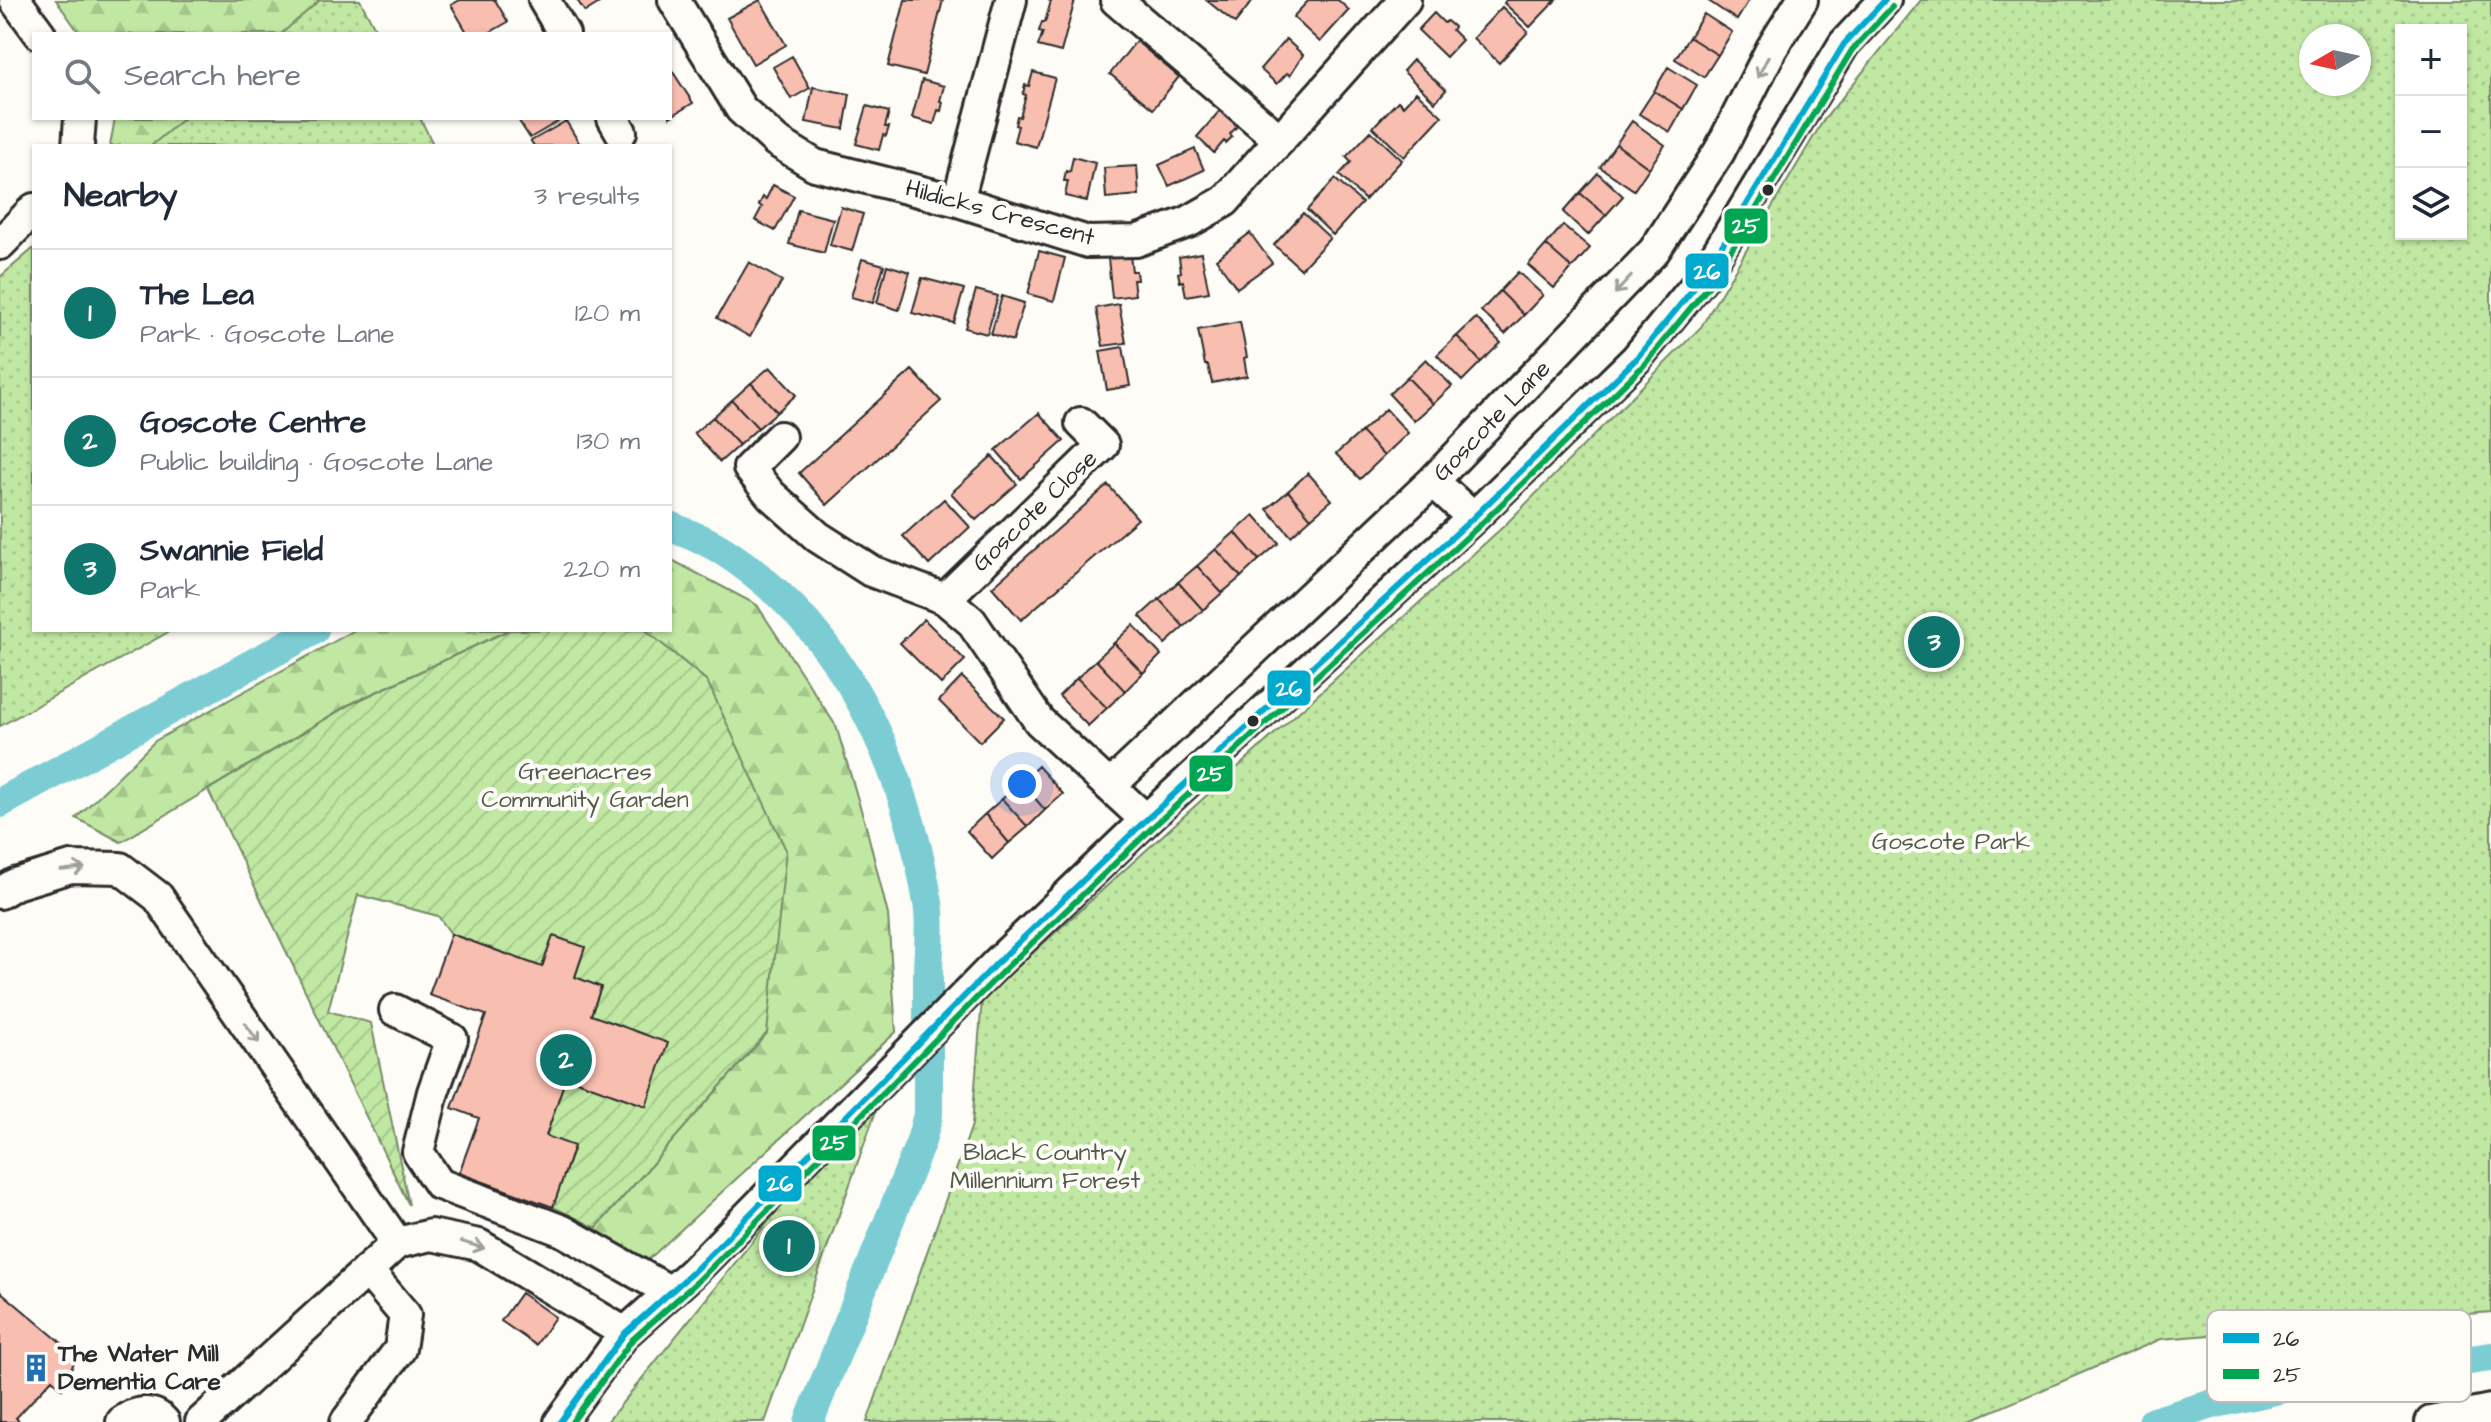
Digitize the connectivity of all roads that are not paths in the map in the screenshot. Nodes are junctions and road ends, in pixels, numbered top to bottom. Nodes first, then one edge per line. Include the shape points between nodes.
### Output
1 (15, 0) edge
2 (544, 0) edge
3 (674, 0) edge
4 (1011, 0) edge
5 (1116, 0) edge
6 (1405, 0) edge
7 (1802, 0) edge
8 (1885, 0) edge
9 (39, 32) edge
10 (563, 32) edge
11 (80, 120) edge
12 (1280, 140) junction
13 (78, 144) edge
14 (958, 201) junction
15 (32, 211) edge
16 (0, 244) edge
17 (1081, 423) dead end
18 (780, 437) dead end
19 (1433, 481) junction
20 (1473, 518) junction
21 (945, 599) junction
22 (1111, 785) junction
23 (1146, 820) junction
24 (0, 893) edge
25 (395, 1010) dead end
26 (397, 1243) junction
27 (367, 1270) junction
28 (669, 1291) junction
29 (625, 1333) junction
30 (2491, 1410) edge
31 (122, 1422) edge
32 (164, 1422) edge
33 (201, 1422) edge
34 (346, 1422) edge
35 (560, 1422) edge
36 (2431, 1422) edge

1 - 9 street
2 - 10 street
3 - 14 street, Hildicks Crescent via 741,109 776,141 815,165
4 - 14 street
5 - 12 street
6 - 12 street, Hildicks Crescent
7 -> 19 street, Goscote Lane via 1719,152 1654,251
8 - 20 street via 1844,44 1703,277 1636,359
11 - 13 street
12 - 14 street, Hildicks Crescent via 1225,201 1136,241 1088,242
15 - 16 street
17 - 21 street, Goscote Close via 1103,445
18 - 21 street via 749,468 771,495 818,537 871,571
19 - 20 street
19 - 22 street, Goscote Lane
20 - 23 street
21 - 22 street via 971,621 1039,721
22 - 23 street
23 - 28 street
24 -> 26 street via 71,867 120,868 158,897
25 - 28 street via 452,1039 418,1152 439,1184 563,1231
26 - 27 street
26 -> 29 street via 431,1235 479,1245
27 - 33 street
27 - 34 street via 405,1315 400,1349
28 - 29 street
29 - 35 street
30 - 36 street
31 - 32 street via 148,1413

